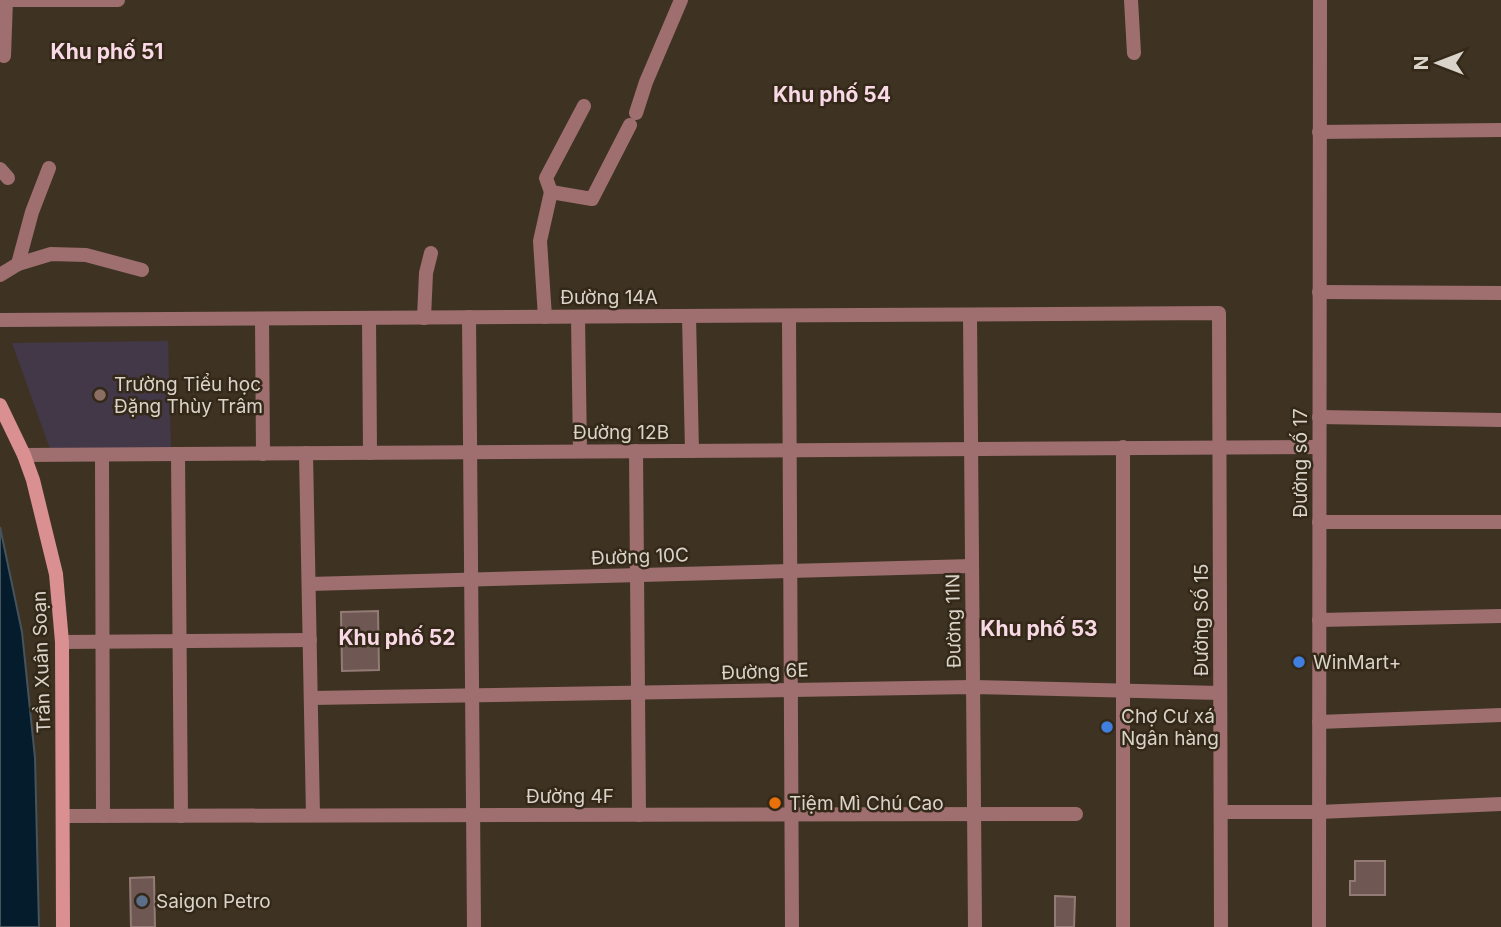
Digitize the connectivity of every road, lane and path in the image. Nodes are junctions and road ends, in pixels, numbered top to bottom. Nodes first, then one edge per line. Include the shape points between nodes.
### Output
1 (6, 0) edge
2 (118, 0) edge
3 (681, 0) edge
4 (1131, 0) edge
5 (1320, 0) edge
6 (1134, 52) dead end
7 (4, 56) dead end
8 (584, 106) dead end
9 (1501, 130) edge
10 (1320, 132) junction
11 (49, 168) dead end
12 (551, 192) junction
13 (431, 253) dead end
14 (18, 264) junction
15 (142, 270) dead end
16 (0, 275) edge
17 (1320, 292) junction
18 (1501, 293) edge
19 (1219, 313) joint
20 (970, 315) junction
21 (689, 316) junction
22 (789, 316) junction
23 (469, 317) junction
24 (545, 317) junction
25 (578, 317) junction
26 (262, 318) junction
27 (369, 318) junction
28 (424, 318) junction
29 (0, 320) edge
30 (0, 405) edge
31 (1319, 417) junction
32 (1501, 420) edge
33 (1123, 447) junction
34 (1219, 447) junction
35 (1319, 447) junction
36 (971, 449) junction
37 (789, 450) junction
38 (636, 451) junction
39 (692, 451) junction
40 (470, 452) junction
41 (580, 452) junction
42 (306, 453) junction
43 (370, 453) junction
44 (178, 454) junction
45 (263, 454) junction
46 (103, 455) junction
47 (24, 456) junction
48 (1319, 522) junction
49 (1501, 522) edge
50 (972, 566) junction
51 (790, 571) junction
52 (637, 575) junction
53 (471, 580) junction
54 (309, 584) junction
55 (1501, 616) edge
56 (1319, 620) junction
57 (310, 640) junction
58 (179, 641) junction
59 (62, 642) junction
60 (103, 642) junction
61 (973, 687) junction
62 (791, 690) junction
63 (1123, 690) junction
64 (1220, 693) junction
65 (638, 694) junction
66 (472, 695) junction
67 (311, 698) junction
68 (1501, 715) edge
69 (1319, 722) junction
70 (1501, 804) edge
71 (1319, 811) junction
72 (1221, 812) junction
73 (792, 814) junction
74 (974, 814) junction
75 (1076, 814) dead end
76 (313, 815) junction
77 (473, 815) junction
78 (639, 815) junction
79 (65, 816) junction
80 (103, 816) junction
81 (181, 816) junction
82 (64, 927) edge
83 (474, 927) edge
84 (792, 927) edge
85 (975, 927) edge
86 (1123, 927) edge
87 (1221, 927) edge
88 (1319, 927) edge

1 - 2 street
1 - 7 street
3 - 12 street via 633,119 592,199
4 - 6 street
5 - 10 street, Đường số 17
8 - 12 street via 545,178
9 - 10 street
10 - 17 street, Đường số 17
11 - 14 street
12 - 24 street via 540,241
13 - 28 street
14 - 15 street via 51,254 86,255
14 - 16 street
17 - 18 street
17 - 31 street, Đường số 17
19 - 20 street, Đường 14A
19 - 34 street, Đường Số 15
20 - 22 street, Đường 14A
20 - 36 street, Đường 11N
21 - 22 street, Đường 14A
21 - 25 street, Đường 14A
21 - 39 street
22 - 37 street
23 - 24 street, Đường 14A
23 - 28 street, Đường 14A
23 - 40 street
24 - 25 street, Đường 14A
25 - 41 street
26 - 27 street, Đường 14A
26 - 29 street, Đường 14A
26 - 45 street
27 - 28 street, Đường 14A
27 - 43 street
30 - 47 main road, Trần Xuân Soạn
31 - 32 street
31 - 35 street, Đường số 17
33 - 34 street, Đường 12B
33 - 36 street, Đường 12B
33 - 63 street
34 - 35 street, Đường 12B
34 - 64 street, Đường Số 15
35 - 48 street, Đường số 17
36 - 37 street, Đường 12B
36 - 50 street, Đường 11N
37 - 39 street, Đường 12B
37 - 51 street
38 - 39 street, Đường 12B
38 - 41 street, Đường 12B
38 - 52 street
40 - 41 street, Đường 12B
40 - 43 street, Đường 12B
40 - 53 street
42 - 43 street, Đường 12B
42 - 45 street, Đường 12B
42 - 54 street
44 - 45 street, Đường 12B
44 - 46 street, Đường 12B
44 - 58 street
46 - 47 street, Đường 12B
46 - 60 street
47 - 59 main road, Trần Xuân Soạn via 50,542
48 - 49 street
48 - 56 street, Đường số 17
50 - 51 street, Đường 10C
50 - 61 street, Đường 11N
51 - 52 street, Đường 10C
51 - 62 street
52 - 53 street, Đường 10C
52 - 65 street
53 - 54 street, Đường 10C
53 - 66 street
54 - 57 street
55 - 56 street
56 - 69 street, Đường số 17
57 - 58 street
57 - 67 street
58 - 60 street
58 - 81 street
59 - 60 street
59 - 79 main road, Trần Xuân Soạn
60 - 80 street
61 - 62 street, Đường 6E
61 - 63 street, Đường 6E
61 - 74 street, Đường 11N
62 - 65 street, Đường 6E
62 - 73 street
63 - 64 street, Đường 6E
63 - 86 street
64 - 72 street, Đường Số 15
65 - 66 street, Đường 6E
65 - 78 street
66 - 67 street, Đường 6E
66 - 77 street
67 - 76 street
68 - 69 street
69 - 71 street, Đường số 17
70 - 71 street
71 - 72 street
71 - 88 street, Đường số 17
72 - 87 street, Đường Số 15
73 - 74 street, Đường 4F
73 - 78 street, Đường 4F
73 - 84 street
74 - 75 street, Đường 4F
74 - 85 street, Đường 11N
76 - 77 street, Đường 4F
76 - 81 street, Đường 4F
77 - 78 street, Đường 4F
77 - 83 street
79 - 80 street, Đường 4F
79 - 82 main road, Trần Xuân Soạn
80 - 81 street, Đường 4F

